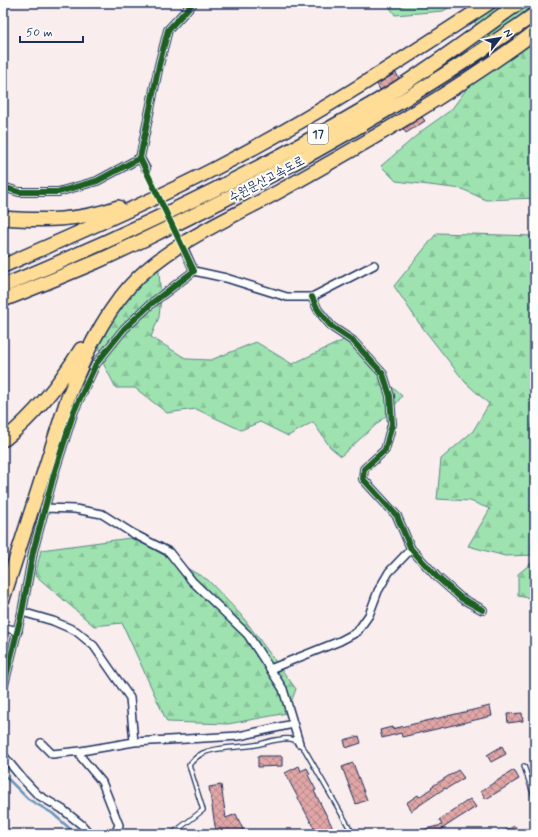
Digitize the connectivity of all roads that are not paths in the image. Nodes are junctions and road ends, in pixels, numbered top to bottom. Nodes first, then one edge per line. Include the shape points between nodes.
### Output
1 (193, 3) edge
2 (489, 3) edge
3 (519, 3) edge
4 (535, 14) edge
5 (535, 32) edge
6 (140, 158) junction
7 (146, 170) tunnel mouth
8 (213, 170) junction
9 (3, 187) edge
10 (3, 218) edge
11 (185, 251) tunnel mouth
12 (374, 265) dead end
13 (3, 266) edge
14 (194, 271) junction
15 (3, 286) edge
16 (129, 287) junction
17 (312, 297) junction
18 (3, 300) edge
19 (5, 439) dead end
20 (44, 508) junction
21 (411, 549) junction
22 (3, 599) edge
23 (483, 610) dead end
24 (22, 612) junction
25 (6, 628) dead end
26 (18, 631) junction
27 (270, 669) junction
28 (3, 689) edge
29 (293, 724) junction
30 (134, 742) junction
31 (41, 743) dead end
32 (299, 743) junction
33 (81, 751) junction
34 (3, 755) edge
35 (524, 766) dead end
36 (535, 799) edge
37 (90, 834) edge
38 (115, 834) edge
39 (172, 834) edge
40 (353, 834) edge

1 - 6 street via 168,30
2 - 8 highway via 383,72
3 - 15 highway, 수원문산고속도로 / 17 via 378,100 240,177 104,243
4 - 18 highway, 수원문산고속도로 / 17 via 484,50 297,162 97,261
5 - 16 highway via 411,115 164,256
6 - 7 street
6 - 9 street via 97,181 58,192 19,192
8 - 10 highway via 133,202 95,214 49,220
8 - 13 highway
11 - 14 street
12 - 17 street
14 - 17 street via 287,297
14 - 20 street via 152,303 124,329 96,364 74,411
16 - 19 highway via 107,310 46,399
16 - 22 highway via 107,316 80,368 62,414
17 - 21 street via 318,310 332,327 353,341 383,374 390,396 392,424 385,450 364,469 363,479 397,516
20 - 24 street
20 - 27 street via 74,509 102,514 169,552 192,580 248,635
21 - 23 street via 461,598
21 - 27 street via 389,572 369,615 357,632
24 - 26 street
24 - 30 street via 76,631 94,646 130,698
25 - 26 street
26 - 28 street
27 - 29 street via 282,689
29 - 30 street via 239,736
29 - 32 street
30 - 33 street
31 - 33 street via 52,754
32 - 39 lane via 292,739 216,749 194,759 189,765 203,810
32 - 40 lane via 313,762
33 - 38 street via 81,758 102,782 119,825
34 - 37 street via 38,795 62,808
35 - 36 lane

